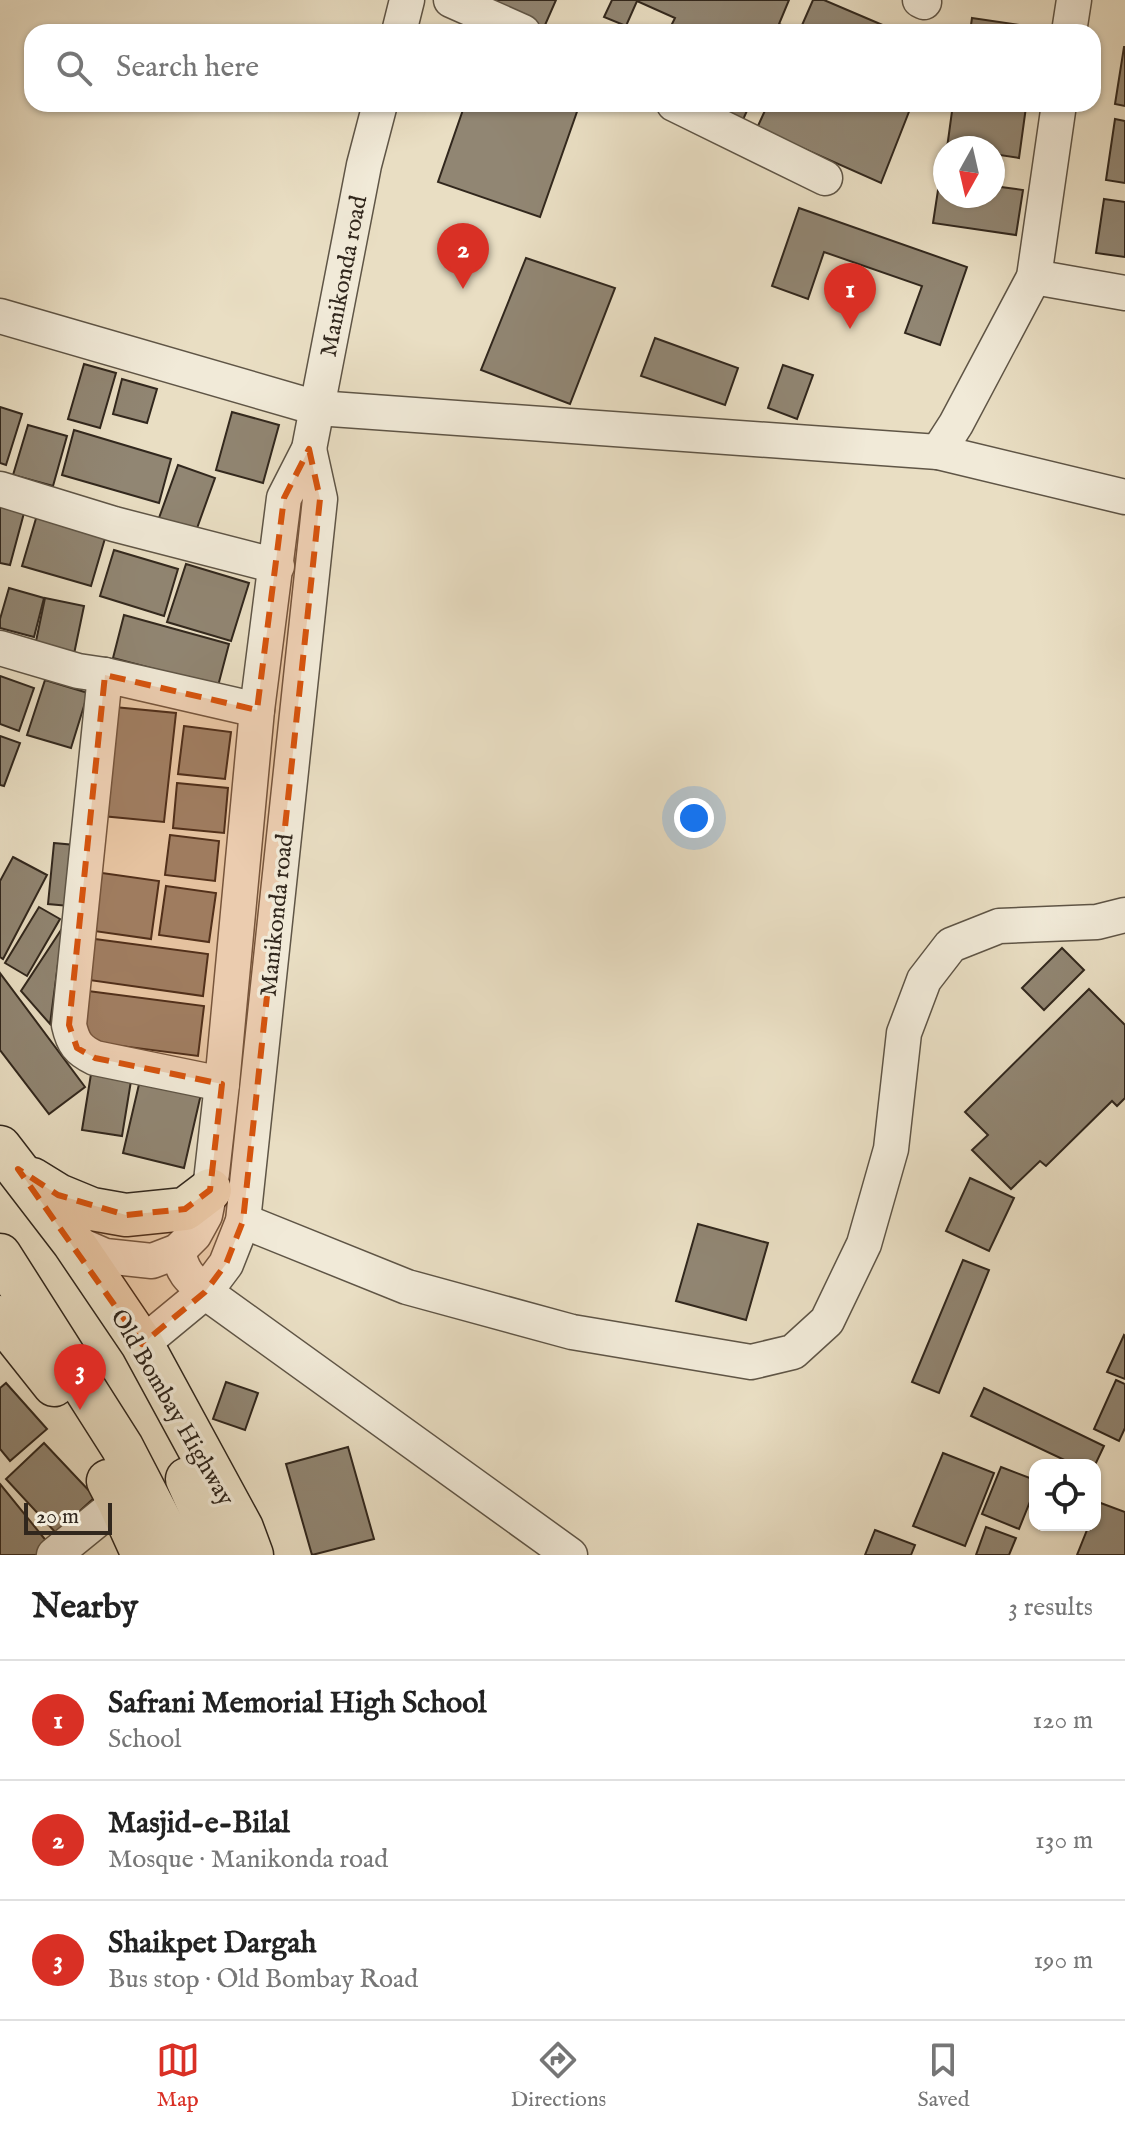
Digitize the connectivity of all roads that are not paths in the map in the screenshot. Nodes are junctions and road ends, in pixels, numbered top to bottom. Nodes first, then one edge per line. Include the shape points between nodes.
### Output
1 (407, 0) edge
2 (451, 0) edge
3 (1074, 0) edge
4 (401, 24) edge
5 (505, 24) edge
6 (1070, 24) edge
7 (378, 112) edge
8 (690, 112) edge
9 (1058, 112) edge
10 (825, 178) dead end
11 (1034, 277) junction
12 (1125, 293) edge
13 (3, 323) edge
14 (317, 408) junction
15 (309, 449) junction
16 (938, 452) junction
17 (0, 489) edge
18 (1125, 497) edge
19 (277, 566) junction
20 (0, 648) edge
21 (105, 675) junction
22 (257, 710) junction
23 (1125, 915) edge
24 (222, 1084) junction
25 (6, 1166) edge
26 (210, 1190) junction
27 (243, 1221) junction
28 (73, 1242) junction
29 (178, 1251) junction
30 (0, 1255) edge
31 (205, 1292) junction
32 (0, 1317) edge
33 (142, 1344) junction
34 (119, 1502) junction
35 (54, 1555) edge
36 (143, 1555) edge
37 (178, 1555) edge
38 (221, 1555) edge
39 (252, 1555) edge
40 (570, 1555) edge

1 - 4 street
2 - 5 street
3 - 6 street
7 - 14 street, Manikonda road
8 - 10 street
9 - 11 street
11 - 12 street
11 - 16 street
13 - 14 street
14 - 15 street, Manikonda road
14 - 16 street
15 - 19 street, Manikonda road via 284,498
15 - 27 street, Manikonda road via 320,499
16 - 18 street
17 - 19 street
19 - 22 street, Manikonda road
20 - 21 street
21 - 22 street
21 - 24 street via 69,1025 72,1039 95,1058
22 - 24 street, Manikonda road
23 - 27 street via 1097,922 999,926 951,945 924,980 904,1033 891,1149 864,1244 827,1321 793,1352 751,1362 572,1332 407,1287
24 - 26 street, Manikonda road
25 - 26 main road via 92,1209 126,1215 185,1209
25 - 28 main road, Old Bombay Highway
25 - 38 main road via 171,1444
26 - 29 street, Manikonda road via 205,1215
27 - 31 street, Manikonda road via 226,1264
28 - 29 street via 128,1260 152,1261
28 - 33 main road, Old Bombay Highway
29 - 31 street via 188,1277
30 - 37 main road via 122,1447
31 - 33 street, Manikonda road
31 - 40 street
32 - 34 main road via 50,1377
33 - 39 main road, Old Bombay Highway
34 - 35 street
34 - 36 main road

